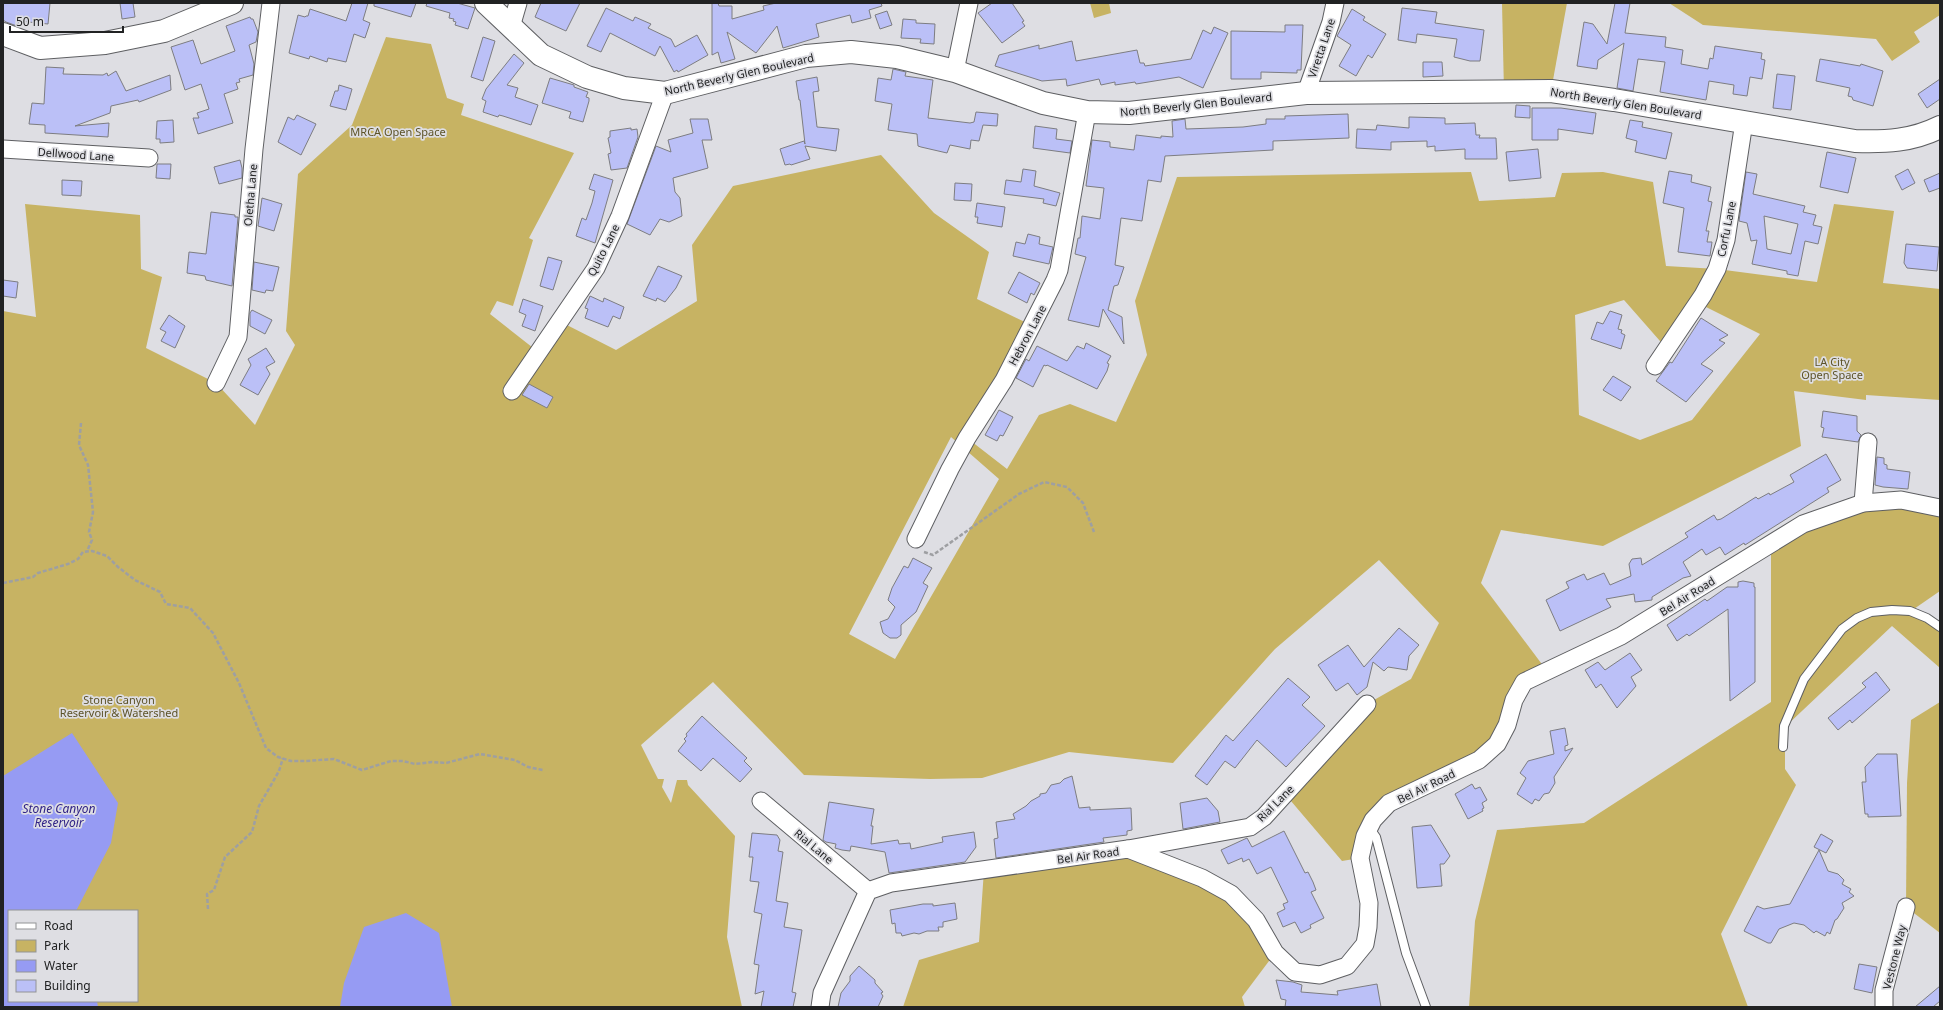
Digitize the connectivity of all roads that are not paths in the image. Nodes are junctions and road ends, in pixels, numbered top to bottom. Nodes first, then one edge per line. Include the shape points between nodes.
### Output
1 (271, 3) edge
2 (486, 3) edge
3 (518, 3) edge
4 (969, 3) edge
5 (1335, 3) edge
6 (225, 4) edge
7 (511, 27) junction
8 (3, 34) edge
9 (955, 71) junction
10 (665, 93) junction
11 (1306, 93) junction
12 (1088, 112) junction
13 (1744, 122) junction
14 (1940, 127) edge
15 (3, 149) edge
16 (149, 158) dead end
17 (1655, 366) dead end
18 (216, 383) dead end
19 (512, 391) dead end
20 (1868, 442) dead end
21 (1863, 503) junction
22 (1940, 508) edge
23 (916, 539) road end
24 (1940, 627) edge
25 (1367, 704) dead end
26 (1783, 747) dead end
27 (761, 801) dead end
28 (1369, 827) junction
29 (1128, 849) junction
30 (868, 891) junction
31 (1906, 906) dead end
32 (820, 1007) edge
33 (1426, 1007) edge
34 (1884, 1007) edge

1 - 18 street, Oletha Lane via 254,149 238,337
2 - 7 main road, North Beverly Glen Boulevard
3 - 7 street
4 - 9 street
5 - 11 street, Viretta Lane via 1331,22
6 - 8 main road via 164,31 105,43 40,48
7 - 10 main road, North Beverly Glen Boulevard via 541,55 587,77 624,88
9 - 10 main road, North Beverly Glen Boulevard via 897,57 851,52 806,56
9 - 12 main road, North Beverly Glen Boulevard via 1042,103
10 - 19 street, Quito Lane via 620,216 596,268
11 - 12 main road, North Beverly Glen Boulevard via 1128,113
11 - 13 main road, North Beverly Glen Boulevard via 1551,91
12 - 23 street, Hebron Lane via 1055,280 1004,380 950,469
13 - 14 main road, North Beverly Glen Boulevard via 1855,141 1879,142 1907,140
13 - 17 street, Corfu Lane via 1726,240 1717,269 1703,295
15 - 16 street, Dellwood Lane
20 - 21 street
21 - 22 street, Bel Air Road via 1901,500
21 - 28 street, Bel Air Road via 1803,524 1621,636 1524,682 1497,744 1479,760 1389,803
24 - 26 lane via 1910,611 1892,610 1871,612 1842,629 1804,679 1784,726
25 - 29 street, Rial Lane via 1264,817 1250,827
27 - 30 street, Rial Lane
28 - 29 street, Bel Air Road via 1364,836 1360,858 1369,903 1365,944 1347,966 1320,975 1294,972 1275,953 1256,920 1231,894 1202,878
28 - 33 lane via 1376,837 1406,953
29 - 30 street, Bel Air Road via 891,883
30 - 32 street via 822,993
31 - 34 street, Vestone Way via 1884,990

